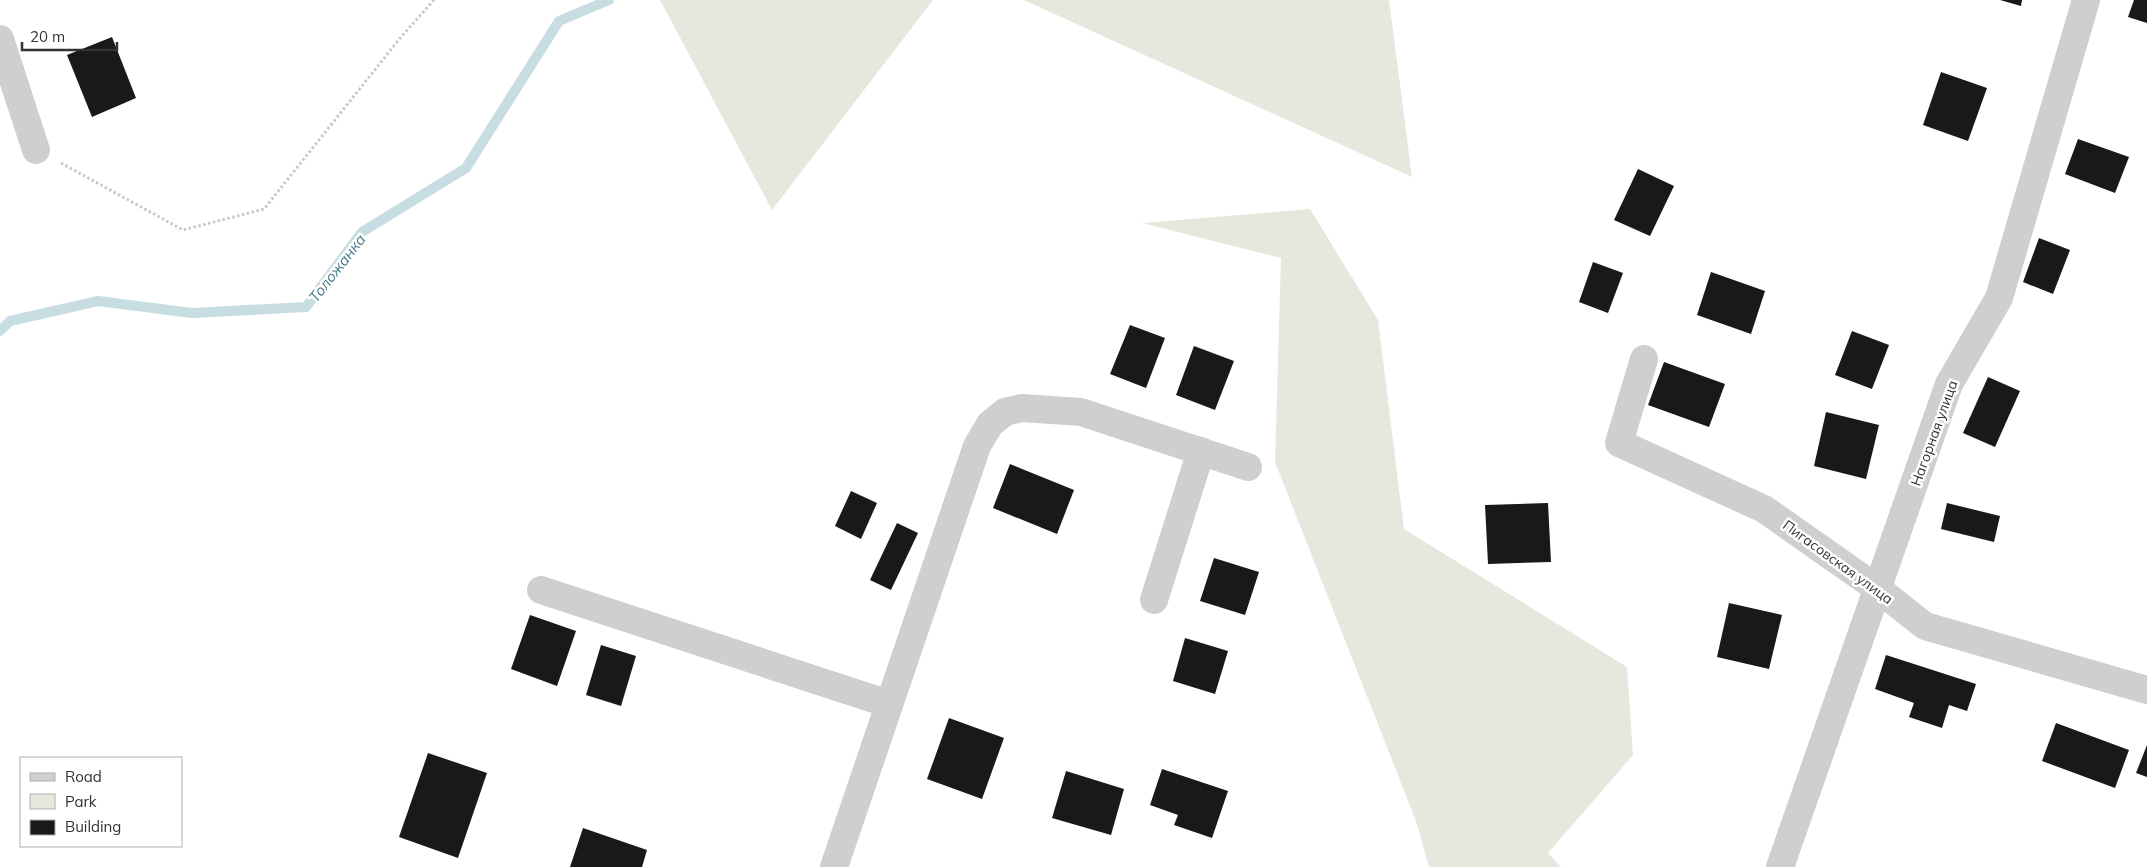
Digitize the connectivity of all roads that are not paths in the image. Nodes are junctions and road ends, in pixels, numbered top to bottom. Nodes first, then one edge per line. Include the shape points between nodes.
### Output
1 (2086, 0) edge
2 (0, 40) edge
3 (36, 150) road end
4 (1644, 359) dead end
5 (1201, 451) junction
6 (1248, 467) dead end
7 (1878, 589) junction
8 (541, 590) dead end
9 (1154, 600) dead end
10 (2147, 690) edge
11 (889, 704) junction
12 (834, 867) edge
13 (1780, 867) edge

1 - 7 street, Нагорная улица via 1999,298 1950,384
2 - 3 street
4 - 7 street, Пигасовская улица via 1619,443 1764,509
5 - 6 street
5 - 9 street
5 - 11 street via 1081,412 1022,408 1005,412 990,424 977,446
7 - 10 street, Пигасовская улица via 1925,626
7 - 13 street, Нагорная улица
8 - 11 street
11 - 12 street

